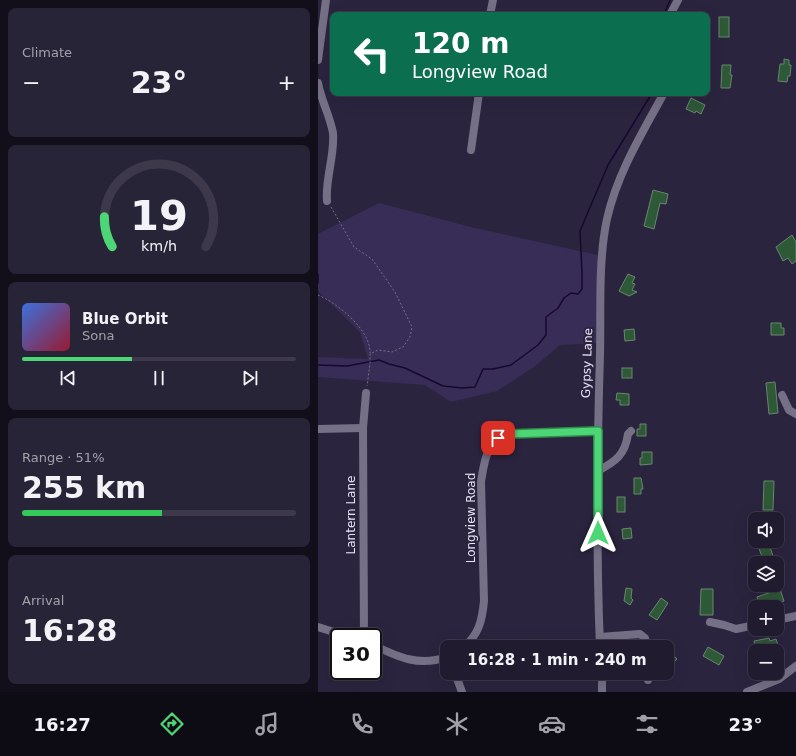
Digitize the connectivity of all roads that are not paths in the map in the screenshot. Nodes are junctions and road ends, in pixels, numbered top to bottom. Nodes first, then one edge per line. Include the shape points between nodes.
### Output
1 (326, 0) edge
2 (493, 0) edge
3 (678, 0) edge
4 (491, 12) edge
5 (672, 12) edge
6 (318, 60) edge
7 (318, 87) edge
8 (480, 96) edge
9 (662, 96) edge
10 (472, 150) dead end
11 (328, 201) road end
12 (366, 394) road end
13 (782, 395) dead end
14 (796, 414) edge
15 (363, 428) junction
16 (318, 429) edge
17 (598, 431) junction
18 (631, 431) dead end
19 (598, 471) junction
20 (796, 616) edge
21 (784, 619) edge
22 (710, 622) dead end
23 (748, 626) edge
24 (318, 627) edge
25 (364, 628) edge
26 (330, 631) edge
27 (600, 637) joint
28 (471, 640) edge
29 (645, 640) edge
30 (382, 650) edge
31 (440, 659) edge
32 (796, 666) edge
33 (458, 680) edge
34 (602, 680) edge
35 (462, 692) edge
36 (602, 692) edge
37 (747, 692) edge

1 - 6 street
2 - 4 street
3 - 5 street
7 - 11 street via 333,134
8 - 10 street
9 - 17 street, Gypsy Lane via 616,187 607,220 602,256
12 - 15 street, Lantern Lane
13 - 14 street via 789,410
15 - 16 street
15 - 25 street, Lantern Lane
17 - 19 street, Gypsy Lane
17 - 28 street, Longview Road via 509,434 498,438 488,451 481,482 483,613 475,636
18 - 19 street via 626,446 617,459
19 - 27 street, Gypsy Lane
20 - 21 street
22 - 23 street via 736,628
24 - 26 street
27 - 29 street via 640,634
30 - 31 street via 398,657 420,661
32 - 37 street via 779,679
33 - 35 street
34 - 36 street

